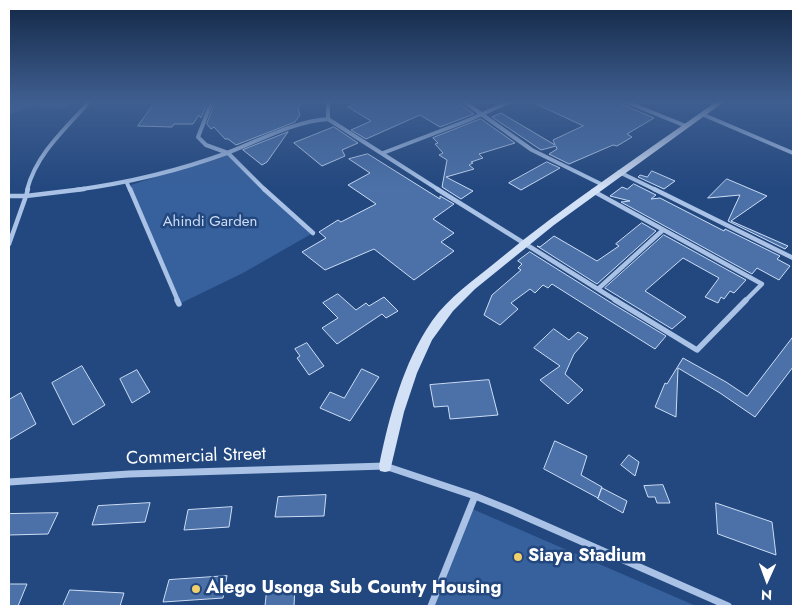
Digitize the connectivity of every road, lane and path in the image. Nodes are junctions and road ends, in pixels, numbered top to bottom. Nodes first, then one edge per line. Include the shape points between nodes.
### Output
1 (65, 130) edge
2 (201, 130) edge
3 (283, 130) edge
4 (346, 130) edge
5 (444, 130) edge
6 (504, 130) edge
7 (681, 130) edge
8 (738, 130) edge
9 (228, 153) junction
10 (383, 153) junction
11 (793, 153) edge
12 (619, 172) junction
13 (127, 183) junction
14 (601, 184) junction
15 (592, 191) junction
16 (9, 196) edge
17 (26, 196) junction
18 (663, 230) junction
19 (314, 233) dead end
20 (9, 244) edge
21 (523, 244) junction
22 (793, 258) edge
23 (598, 289) junction
24 (178, 304) dead end
25 (385, 466) junction
26 (9, 482) edge
27 (475, 496) junction
28 (431, 606) edge
29 (728, 606) edge

1 - 17 street via 30,175
2 - 9 street via 198,137 206,145
3 - 9 street
4 - 10 street
5 - 10 street
6 - 14 street via 532,150
7 - 12 main road
8 - 11 street
9 - 13 street
9 - 19 street
10 - 21 street
12 - 14 main road
12 - 22 street
13 - 17 street
13 - 24 street
14 - 15 main road
15 - 18 street
15 - 21 main road
16 - 17 street
17 - 20 street
18 - 23 street
18 - 23 street via 762,284 697,350
21 - 23 street
21 - 25 main road via 451,306 435,325 404,397
25 - 26 street, Commercial Street via 129,474
25 - 27 street
27 - 28 street
27 - 29 street

